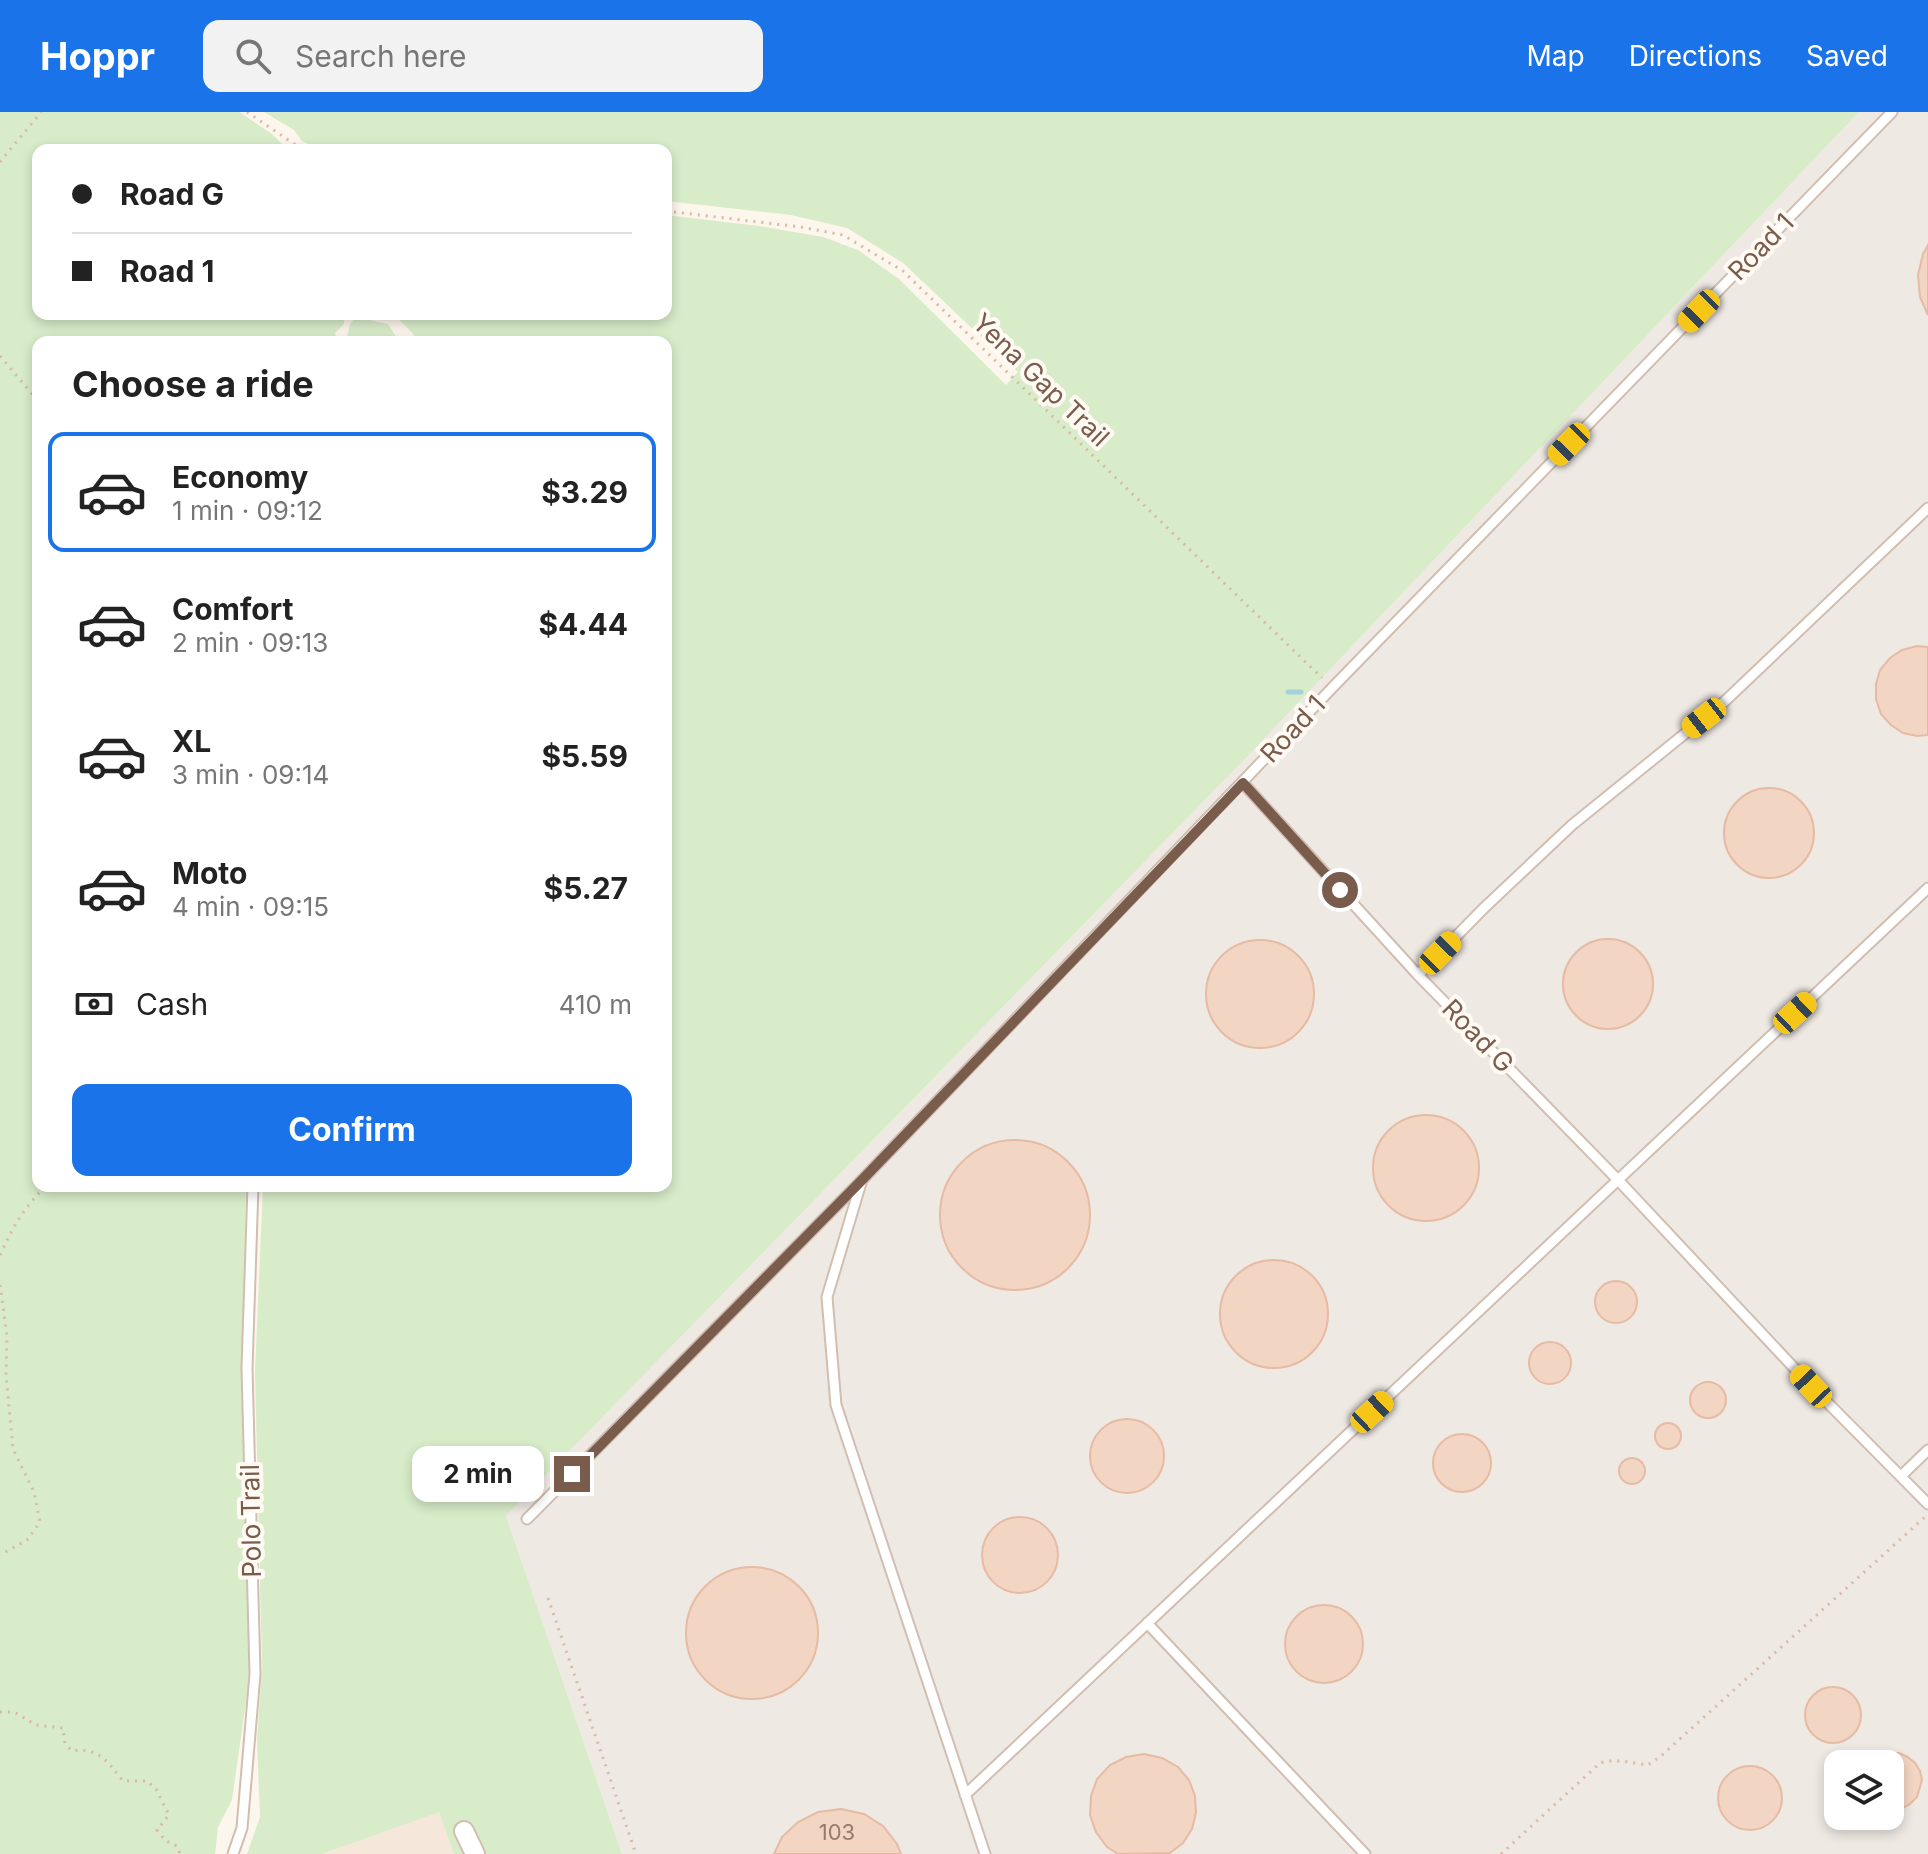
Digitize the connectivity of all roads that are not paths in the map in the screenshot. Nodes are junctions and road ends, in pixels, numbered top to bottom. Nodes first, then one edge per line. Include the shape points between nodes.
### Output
1 (1892, 112) edge
2 (1928, 508) edge
3 (1243, 783) junction
4 (1928, 888) edge
5 (1418, 975) junction
6 (861, 1181) junction
7 (1619, 1181) junction
8 (253, 1192) edge
9 (1928, 1450) edge
10 (1901, 1476) junction
11 (1928, 1504) edge
12 (527, 1519) dead end
13 (1147, 1623) junction
14 (965, 1795) junction
15 (464, 1831) dead end
16 (233, 1854) edge
17 (475, 1854) edge
18 (985, 1854) edge
19 (1365, 1854) edge

1 - 3 lane, Road 1
2 - 5 lane via 1724,702 1572,825
3 - 5 lane, Road G
3 - 6 lane, Road 1
4 - 7 lane
5 - 7 lane, Road G
6 - 12 lane, Road 1
6 - 14 lane via 827,1297 836,1405
7 - 10 lane, Road G
7 - 13 lane
8 - 16 lane, Polo Trail via 247,1368 255,1674 242,1828
9 - 10 lane
10 - 11 lane, Road G
13 - 14 lane
13 - 19 lane
14 - 18 lane
15 - 17 street

